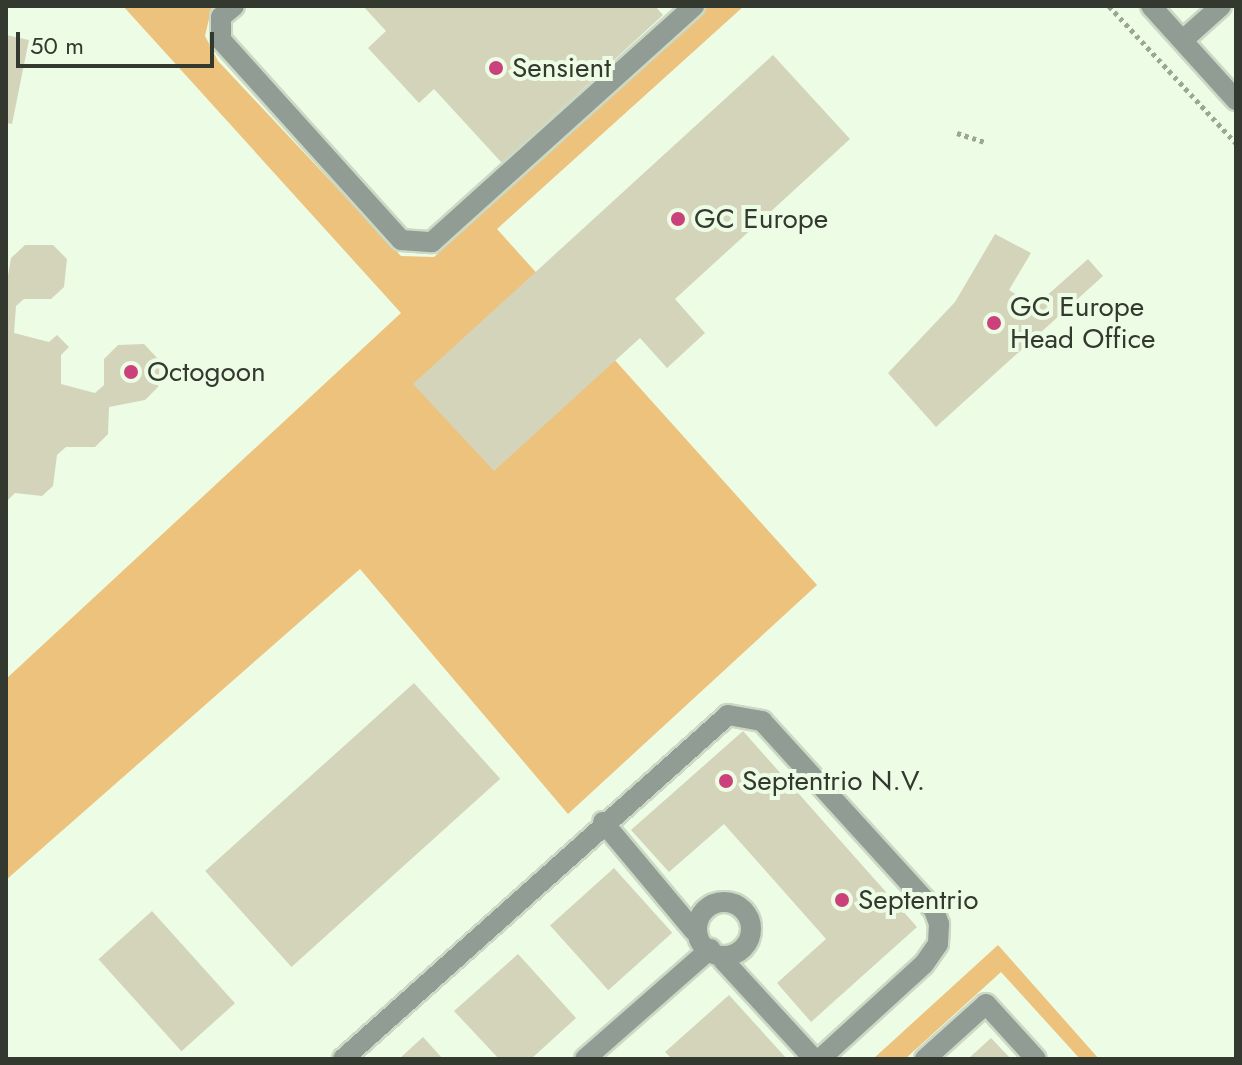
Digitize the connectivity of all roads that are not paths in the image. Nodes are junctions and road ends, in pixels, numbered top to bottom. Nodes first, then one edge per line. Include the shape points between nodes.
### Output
1 (234, 6) edge
2 (694, 6) edge
3 (1151, 6) edge
4 (1221, 6) edge
5 (1183, 40) junction
6 (1236, 100) edge
7 (603, 822) junction
8 (694, 931) junction
9 (716, 954) junction
10 (343, 1059) edge
11 (585, 1059) edge
12 (814, 1059) edge
13 (820, 1059) edge
14 (925, 1059) edge
15 (1036, 1059) edge

1 - 2 street via 221,17 221,40 401,240 432,242
3 - 5 street
4 - 5 street
5 - 6 street
7 - 8 street
7 - 10 street
7 - 13 street via 711,724 728,715 762,721 934,910 939,924 938,944 924,964
8 - 9 street
8 - 9 street via 707,906 738,906 751,936 739,955
9 - 11 street
9 - 12 street
14 - 15 street via 986,1004

